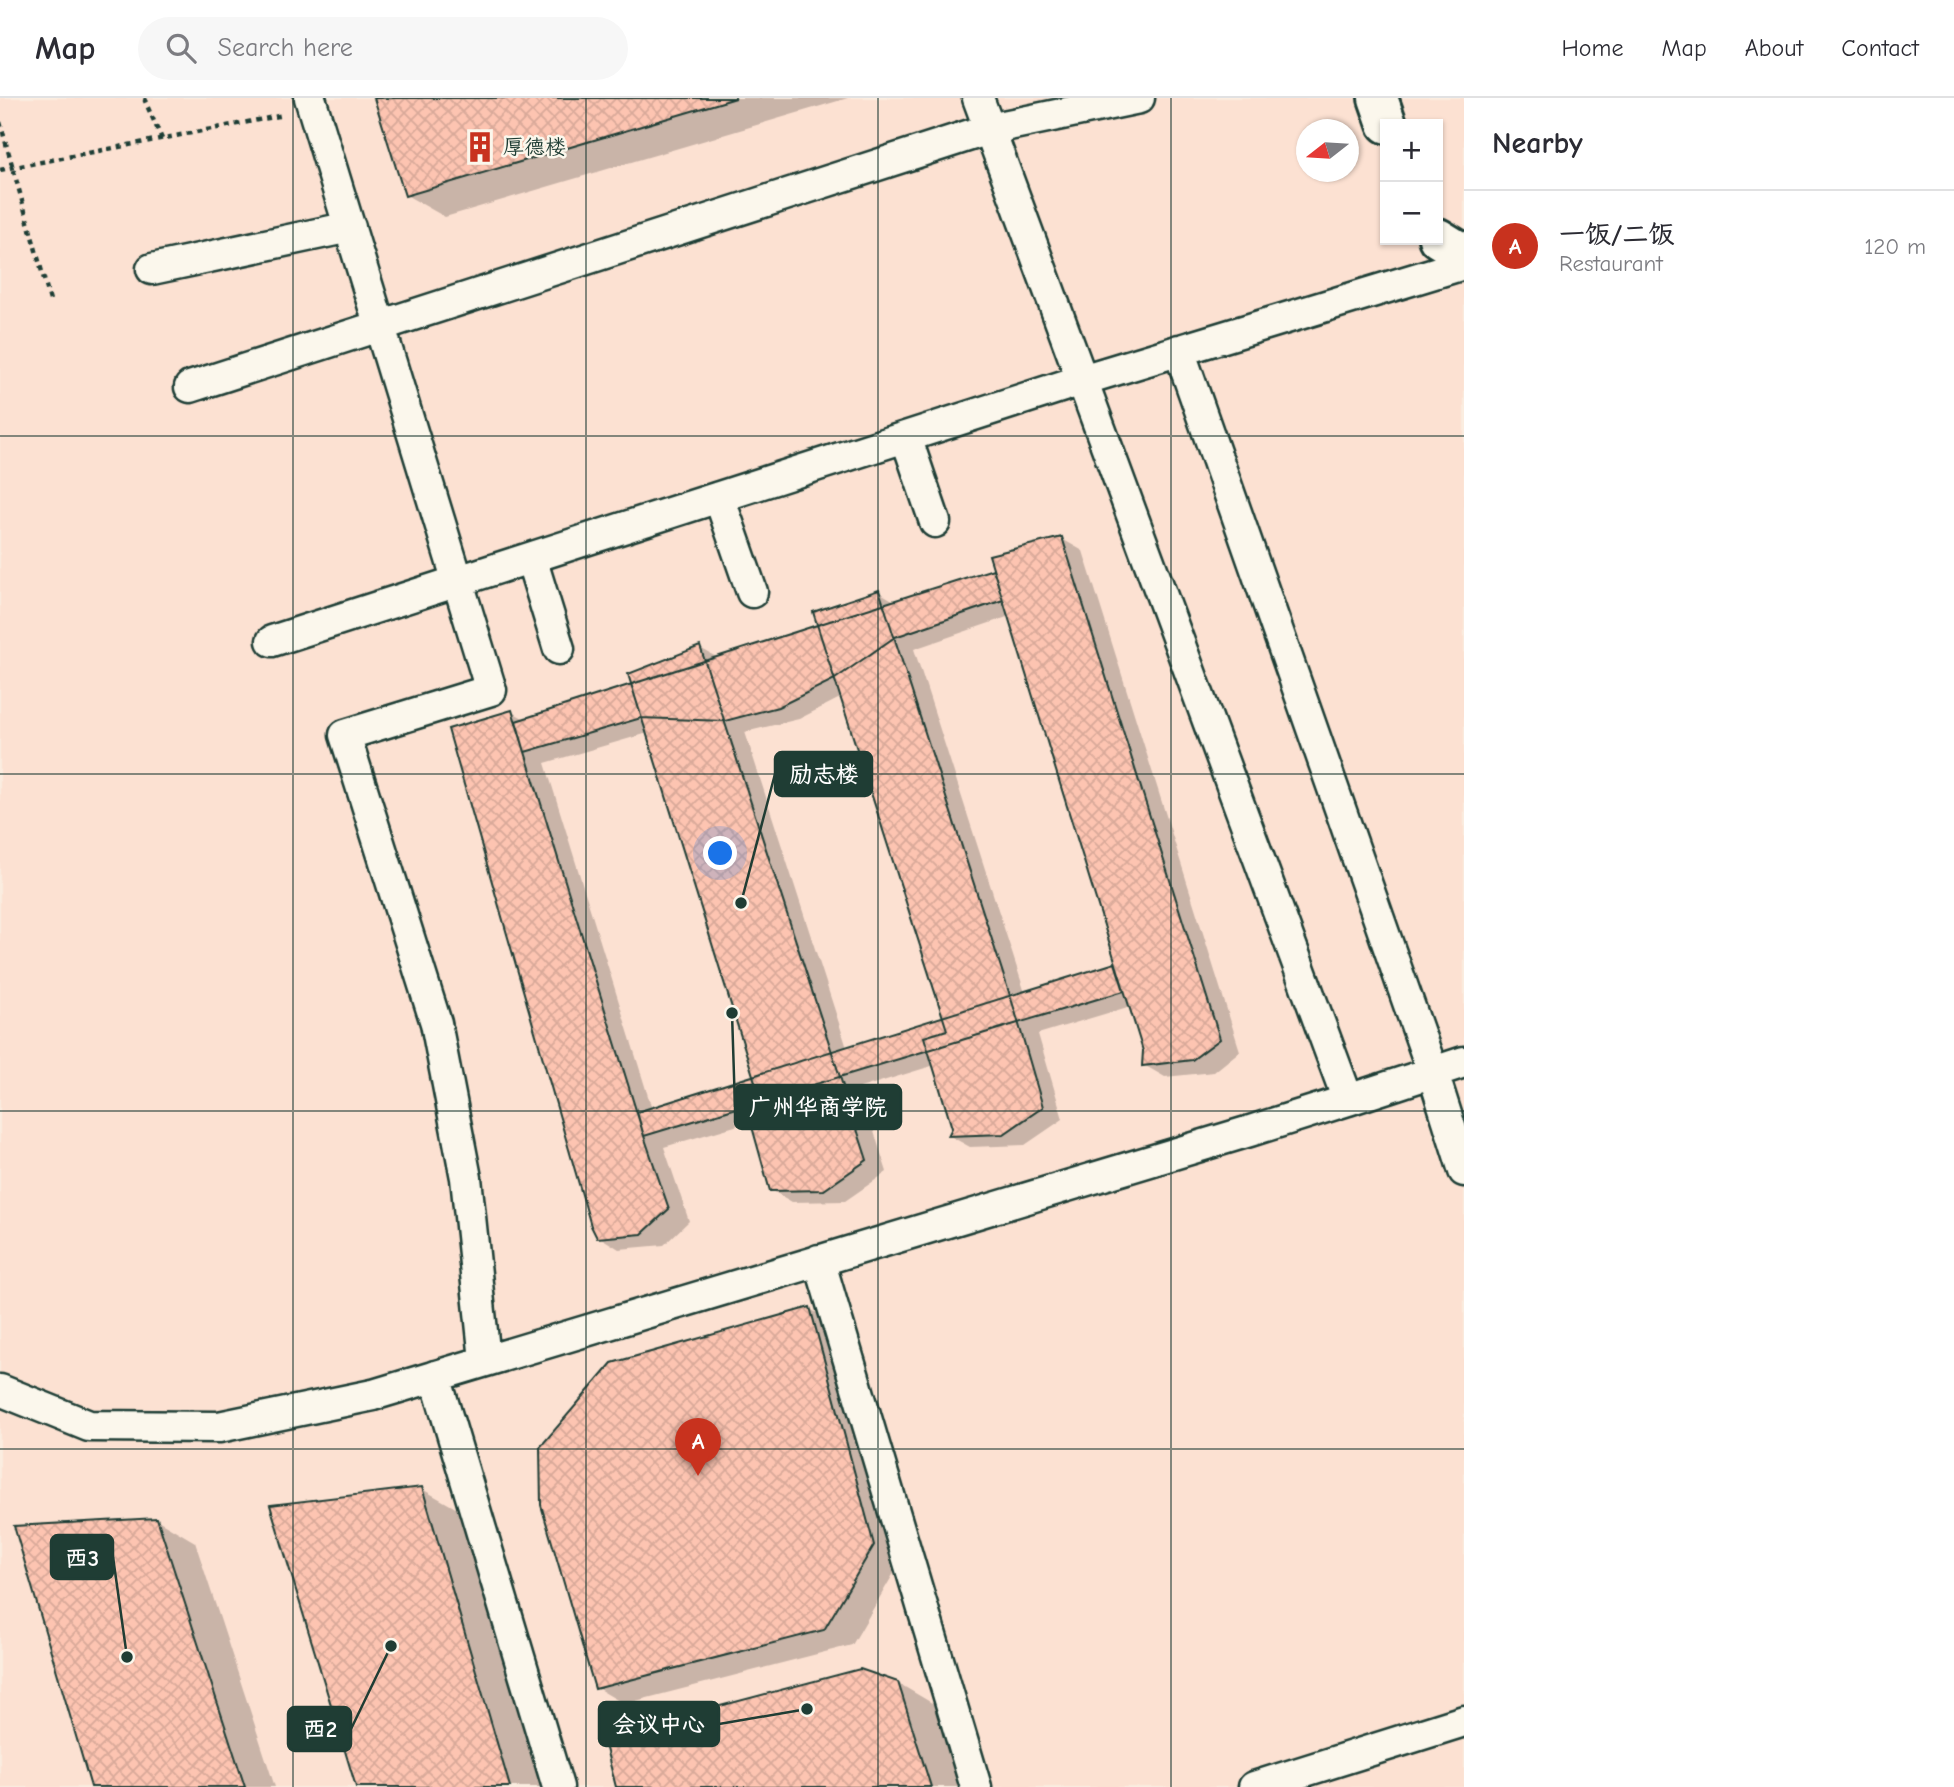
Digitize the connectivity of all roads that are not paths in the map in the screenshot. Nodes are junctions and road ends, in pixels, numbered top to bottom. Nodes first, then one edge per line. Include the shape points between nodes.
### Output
1 (978, 98) edge
2 (1139, 98) edge
3 (1378, 98) edge
4 (1089, 103) edge
5 (312, 104) edge
6 (1385, 119) edge
7 (989, 129) junction
8 (350, 227) junction
9 (1443, 241) edge
10 (1464, 254) edge
11 (1464, 264) edge
12 (152, 269) dead end
13 (380, 326) junction
14 (1179, 350) junction
15 (1082, 380) junction
16 (190, 387) dead end
17 (906, 437) junction
18 (719, 497) junction
19 (935, 522) dead end
20 (531, 558) junction
21 (458, 582) junction
22 (752, 592) dead end
23 (272, 640) dead end
24 (559, 649) dead end
25 (1464, 1062) edge
26 (1433, 1073) junction
27 (1348, 1100) junction
28 (1464, 1171) edge
29 (819, 1260) junction
30 (485, 1360) junction
31 (435, 1376) junction
32 (0, 1390) edge
33 (1464, 1721) edge
34 (558, 1787) edge
35 (976, 1787) edge
36 (1254, 1787) edge

1 - 7 street
2 - 4 street
3 - 6 street
4 - 7 street
5 - 8 street
7 - 13 street
7 - 15 street
8 - 12 street
8 - 13 street
9 - 10 street
11 - 14 street
13 - 16 street
13 - 21 street
14 - 15 street
14 - 26 street
15 - 17 street
15 - 27 street
17 - 18 street
17 - 19 street
18 - 20 street
18 - 22 street
20 - 21 street
20 - 24 street
21 - 23 street
21 - 30 street via 491,690 345,735 436,1023 466,1178
25 - 26 street
26 - 27 street
26 - 28 street
27 - 29 street
29 - 30 street
29 - 35 street
30 - 31 street
31 - 32 street via 373,1395 219,1427 89,1426
31 - 34 street
33 - 36 street

